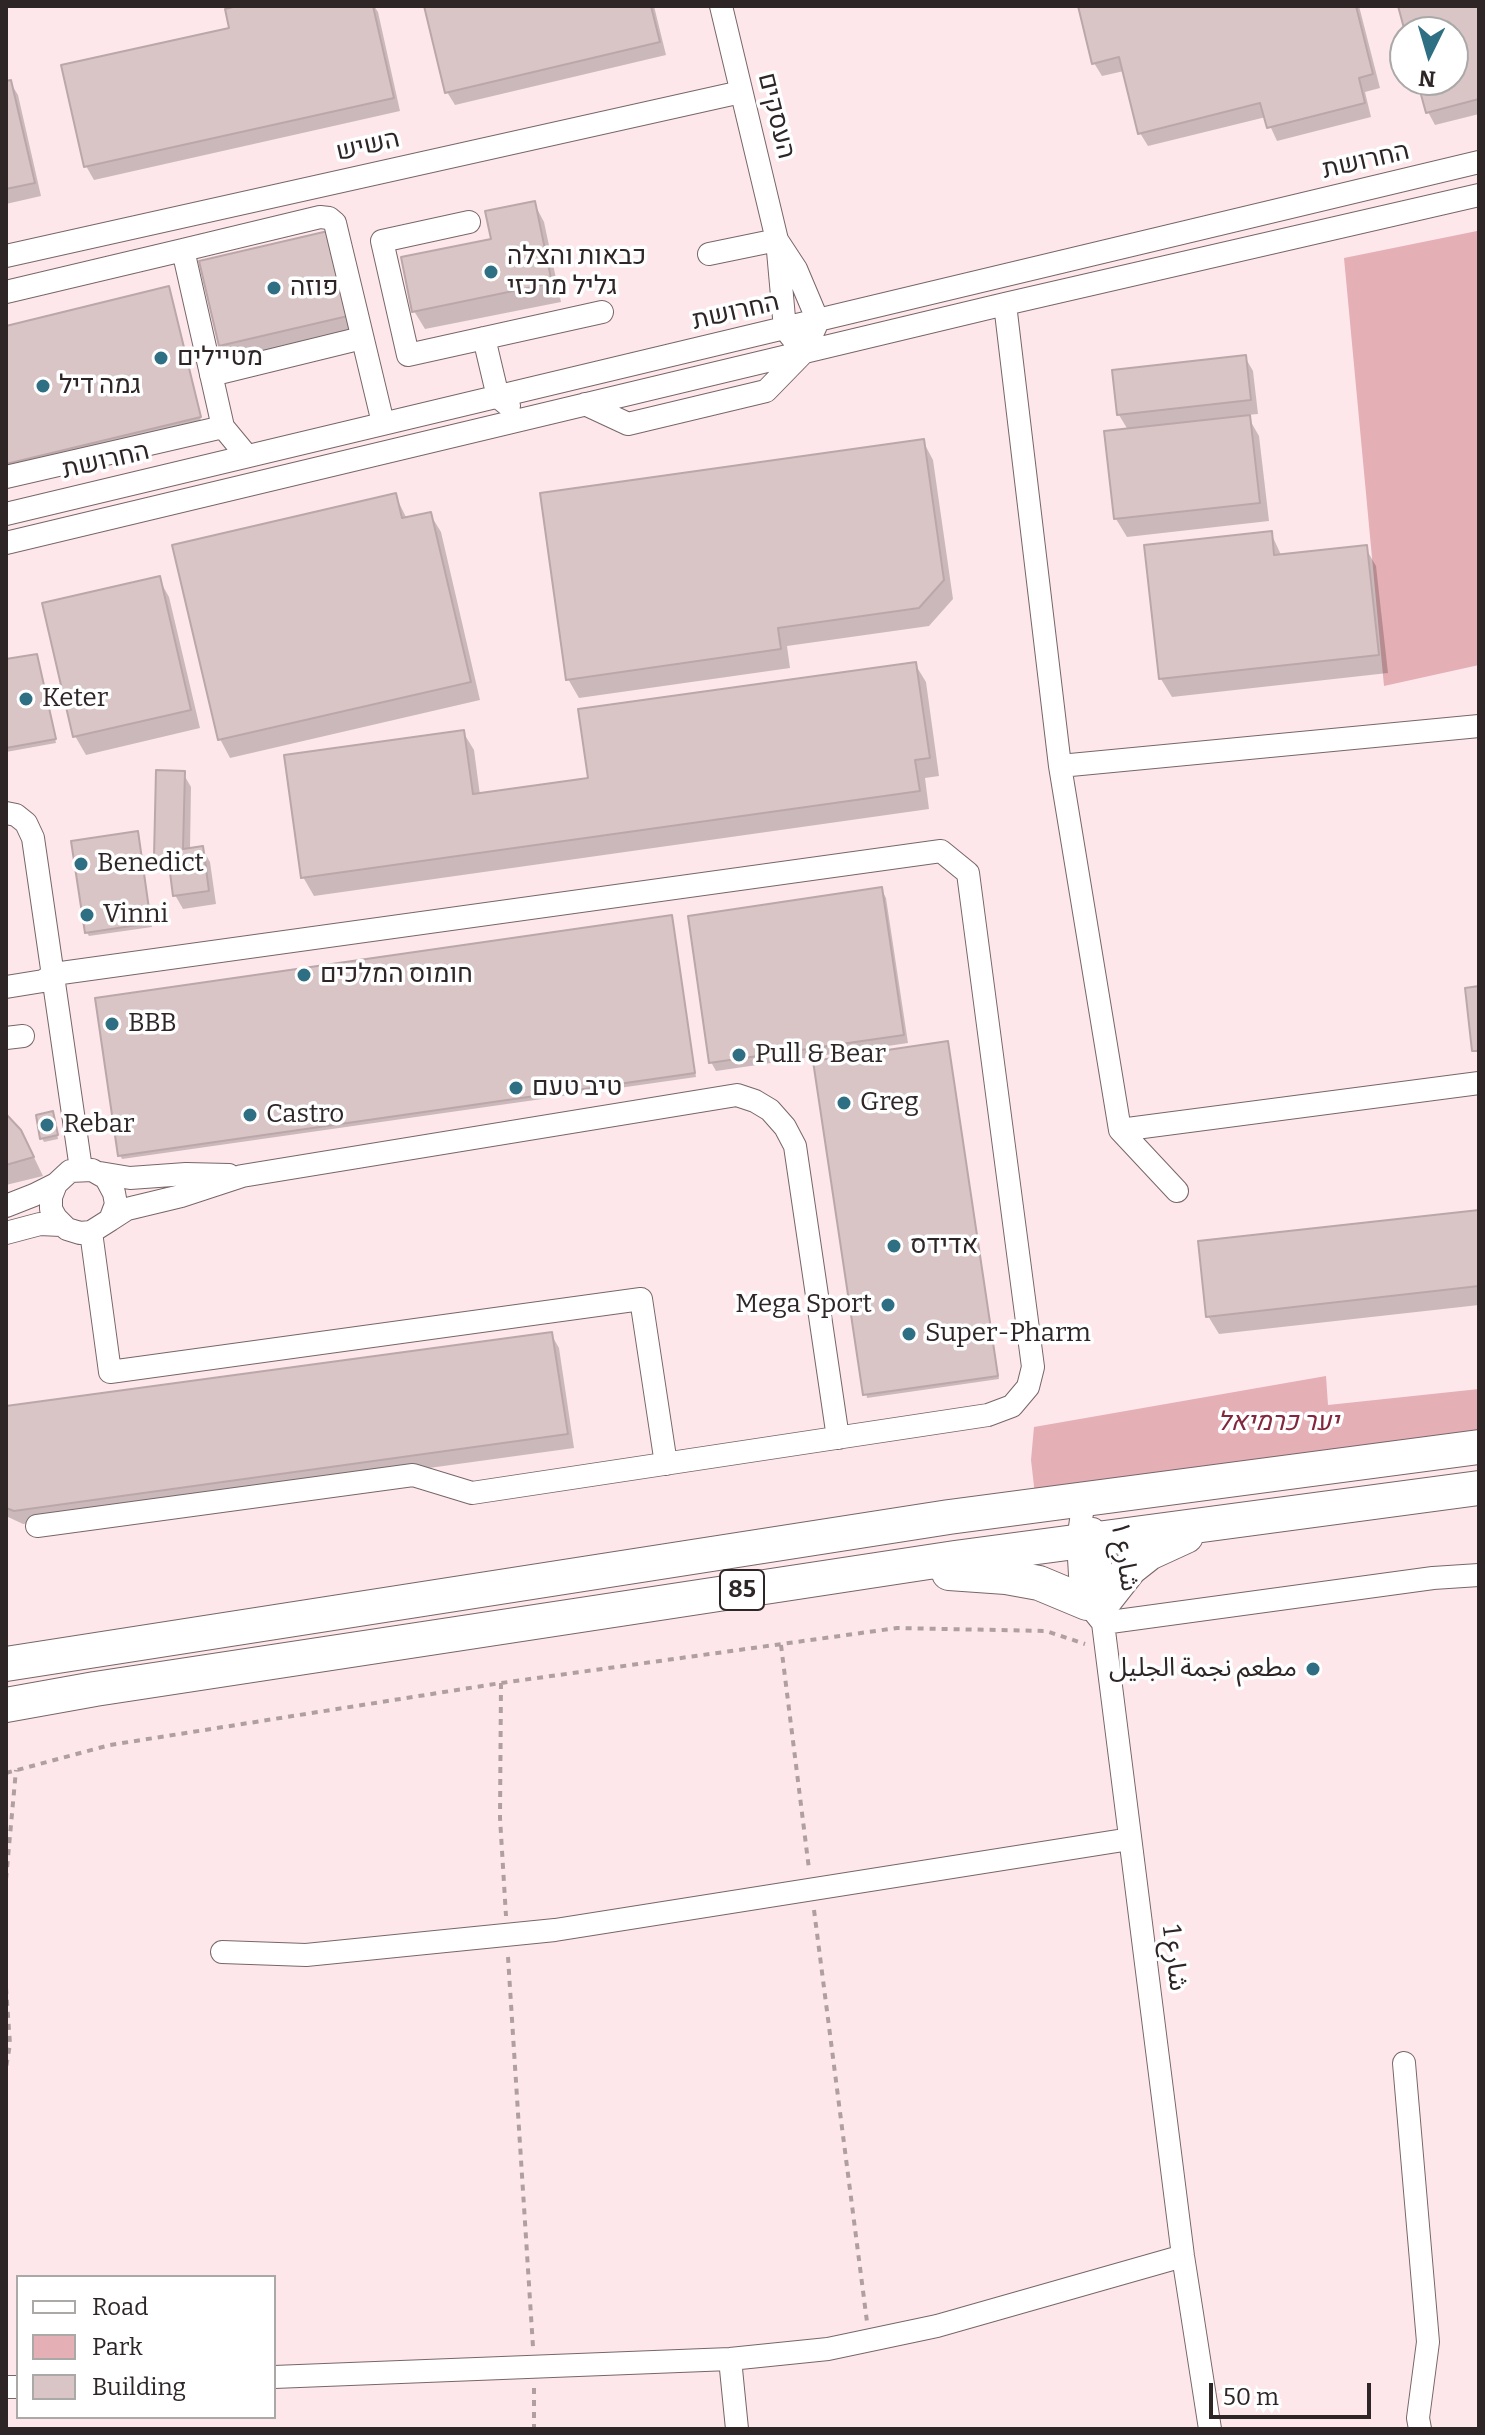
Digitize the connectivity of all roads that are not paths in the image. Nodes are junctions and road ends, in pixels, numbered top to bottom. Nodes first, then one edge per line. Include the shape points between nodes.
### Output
1 (721, 6) edge
2 (741, 92) junction
3 (1479, 162) edge
4 (1479, 195) edge
5 (469, 222) dead end
6 (777, 240) junction
7 (183, 250) junction
8 (709, 254) dead end
9 (6, 256) edge
10 (6, 292) edge
11 (1005, 304) junction
12 (602, 312) dead end
13 (818, 321) junction
14 (785, 329) junction
15 (362, 338) junction
16 (484, 338) junction
17 (804, 352) junction
18 (211, 375) junction
19 (498, 397) junction
20 (523, 419) junction
21 (383, 423) junction
22 (223, 427) junction
23 (247, 456) junction
24 (12, 476) edge
25 (16, 511) edge
26 (6, 543) edge
27 (1479, 726) edge
28 (1060, 766) junction
29 (6, 813) edge
30 (54, 974) junction
31 (6, 987) edge
32 (1479, 1083) edge
33 (1120, 1130) junction
34 (90, 1171) junction
35 (242, 1176) junction
36 (56, 1184) junction
37 (1177, 1191) dead end
38 (6, 1206) edge
39 (61, 1225) junction
40 (100, 1226) junction
41 (6, 1233) edge
42 (838, 1438) junction
43 (1479, 1447) edge
44 (666, 1464) junction
45 (1479, 1488) edge
46 (1084, 1499) junction
47 (1213, 1523) junction
48 (37, 1526) dead end
49 (1087, 1540) junction
50 (885, 1568) junction
51 (1479, 1575) edge
52 (1098, 1609) junction
53 (6, 1664) edge
54 (6, 1705) edge
55 (1130, 1839) junction
56 (222, 1952) dead end
57 (1404, 2063) dead end
58 (1183, 2256) junction
59 (730, 2359) junction
60 (276, 2377) edge
61 (737, 2429) edge
62 (1210, 2429) edge
63 (1420, 2429) edge

1 - 2 street, העסקים
2 - 6 street, העסקים
2 - 9 street, השיש
3 - 13 street, החרושת
4 - 11 street, החרושת
5 - 16 street via 382,241 408,355
6 - 8 street
6 - 13 street
6 - 14 street
7 - 10 street
7 - 15 street via 329,218 335,223
7 - 18 street
11 - 17 street, החרושת
11 - 28 street
12 - 16 street
13 - 14 street, החרושת
13 - 17 street
14 - 17 street
14 - 19 street, החרושת
15 - 18 street
15 - 21 street
16 - 19 street
17 - 20 street, החרושת
18 - 22 street
19 - 20 street
19 - 21 street, החרושת
20 - 26 street, החרושת
21 - 23 street, החרושת
22 - 23 street
22 - 24 street
23 - 25 street, החרושת
24 - 25 street
27 - 28 street
28 - 33 street
29 - 30 street via 31,830
30 - 31 street
30 - 34 street
30 - 42 street via 941,851 968,873 1033,1367 1028,1387 1012,1406 988,1415
32 - 33 street
33 - 37 street
34 - 35 street via 119,1178
34 - 36 street via 70,1171
34 - 40 street via 110,1182 116,1199
35 - 40 street via 127,1209
35 - 42 street via 737,1095 755,1101 770,1110 795,1146
36 - 38 street
36 - 39 street via 51,1209
39 - 40 street via 74,1232
39 - 41 street via 40,1224
40 - 44 street via 110,1372 641,1299
42 - 44 street
43 - 46 highway, 85
44 - 48 street via 472,1493 413,1475
45 - 47 highway, 85
46 - 49 street, شارع 1
46 - 53 highway, 85
47 - 49 highway, 85
47 - 52 highway via 1149,1553
49 - 50 highway, 85
49 - 52 street, شارع 1 via 1080,1575
50 - 52 highway via 1039,1583
50 - 54 highway, 85
51 - 52 street
52 - 55 street, شارع 1
55 - 56 street via 555,1930 306,1955
55 - 58 street, شارع 1
57 - 63 street via 1428,2342
58 - 59 street via 937,2326 786,2355
58 - 62 street, شارع 1
59 - 60 street
59 - 61 street

